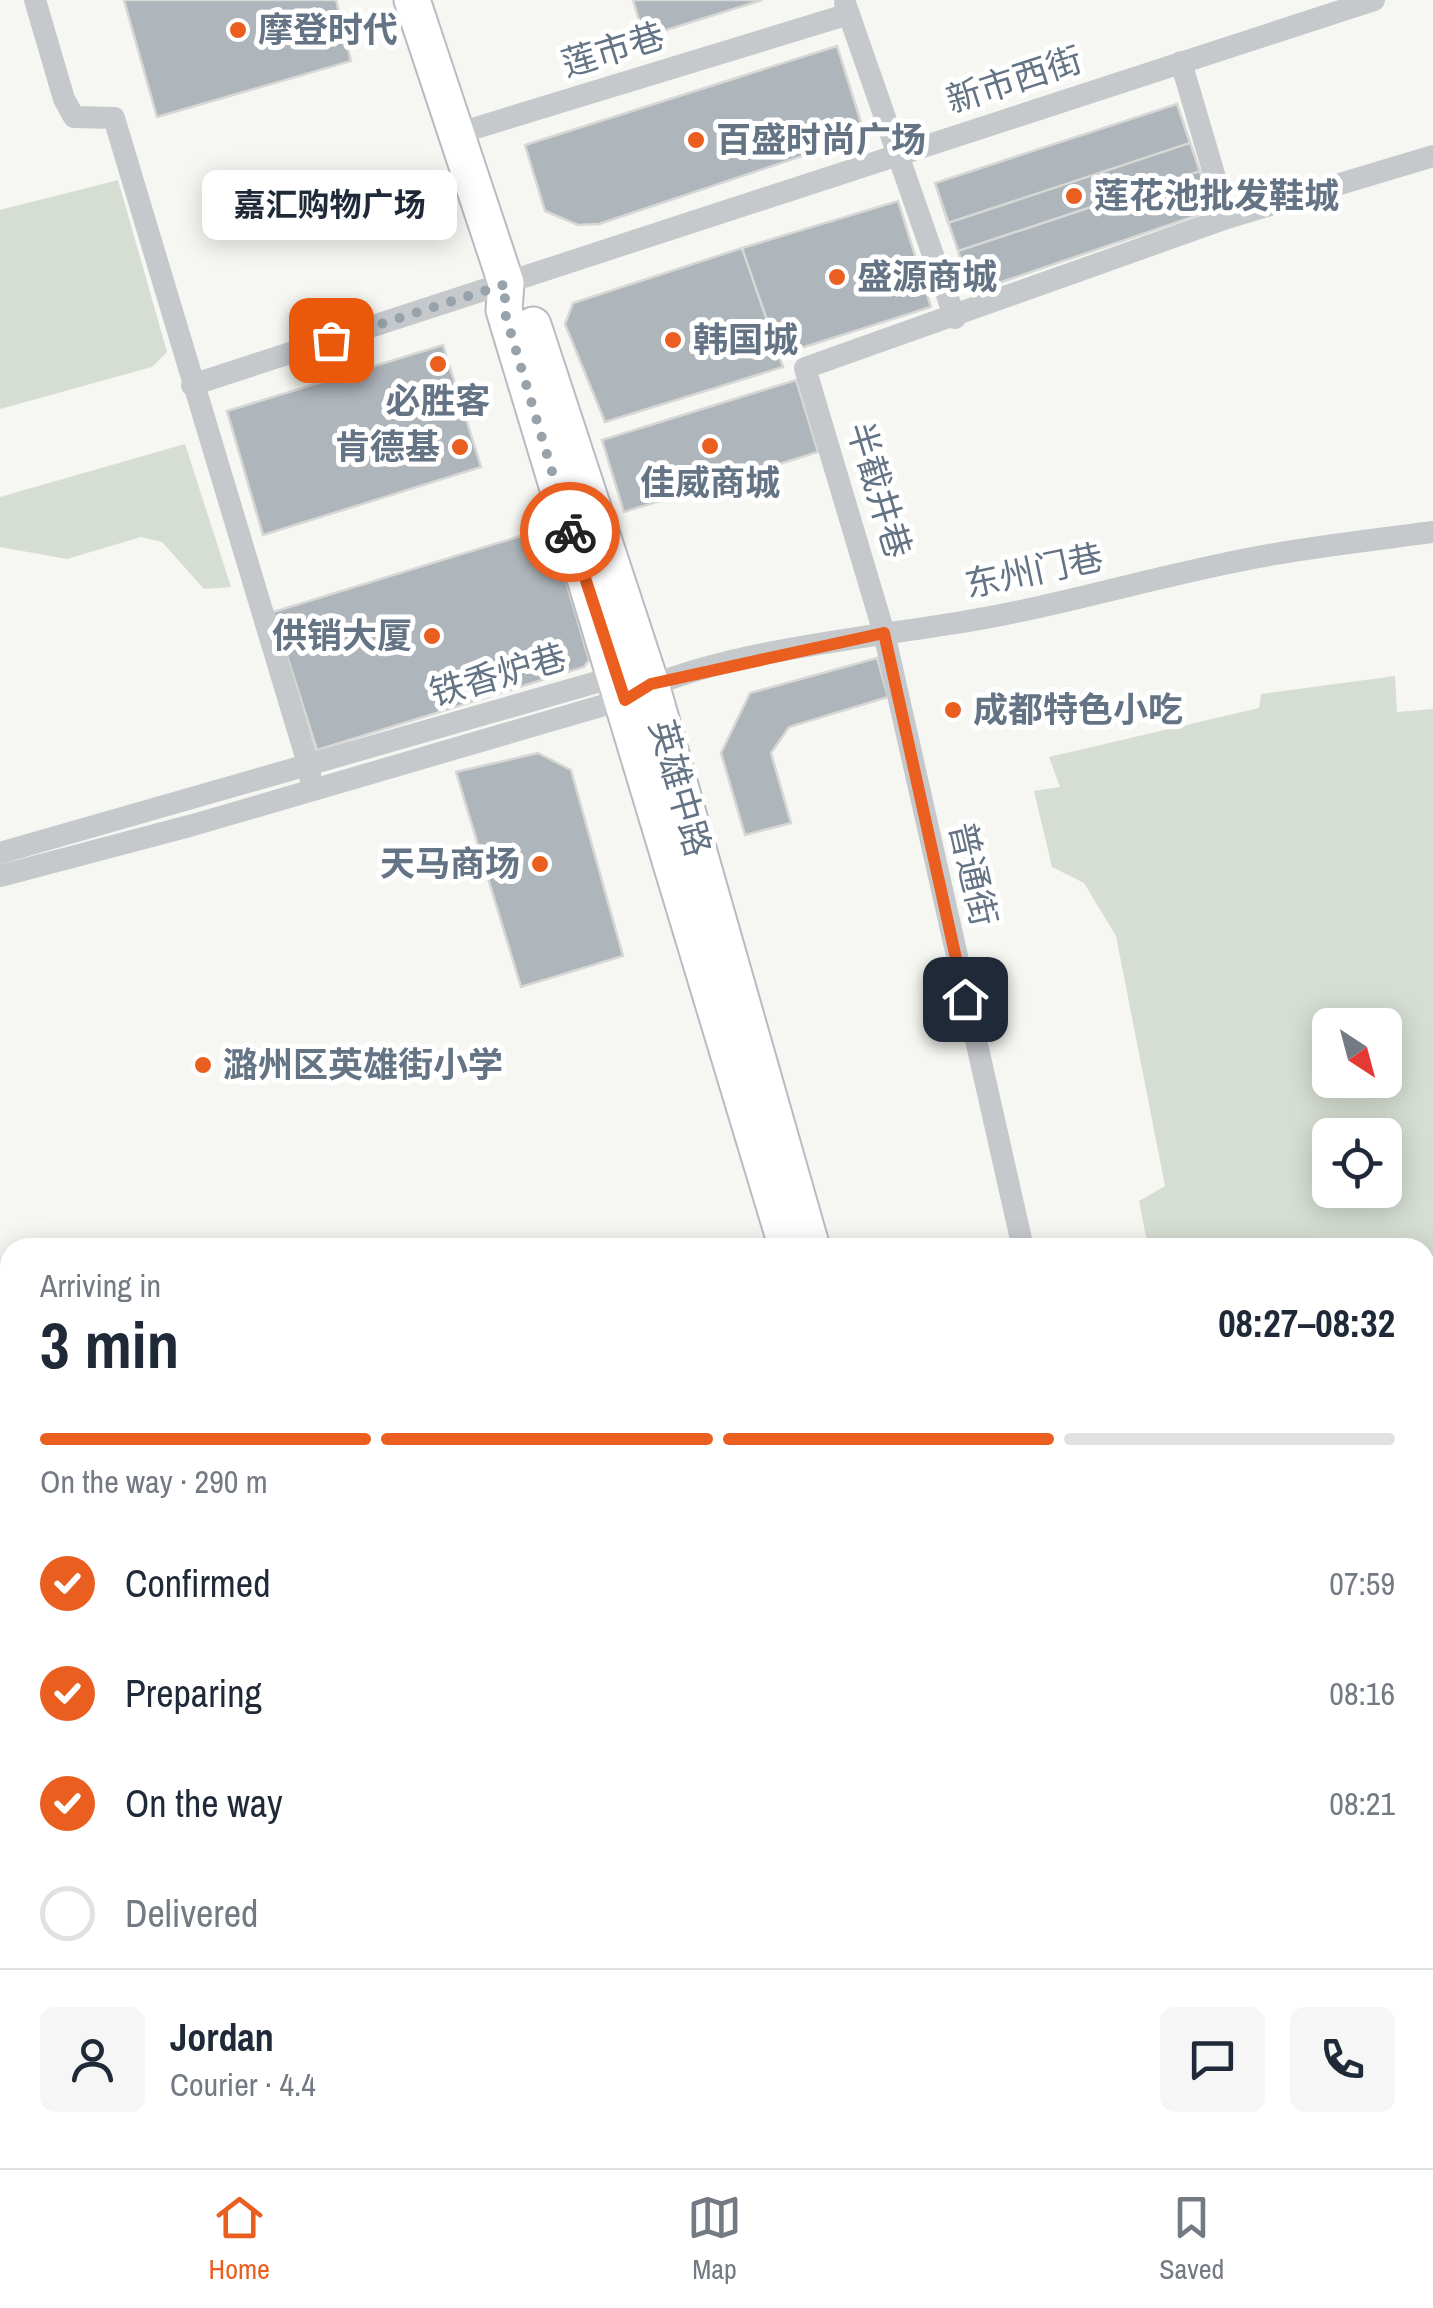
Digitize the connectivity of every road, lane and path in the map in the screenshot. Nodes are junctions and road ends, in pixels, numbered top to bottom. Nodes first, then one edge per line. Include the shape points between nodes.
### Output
1 (35, 0) edge
2 (412, 0) edge
3 (1374, 0) edge
4 (846, 7) edge
5 (1181, 62) junction
6 (456, 134) junction
7 (899, 154) junction
8 (1433, 156) edge
9 (1228, 218) junction
10 (506, 284) junction
11 (954, 318) junction
12 (192, 385) junction
13 (1433, 532) edge
14 (884, 633) junction
15 (631, 687) junction
16 (311, 778) junction
17 (0, 853) edge
18 (0, 876) edge
19 (784, 1238) edge
20 (809, 1238) edge
21 (1022, 1238) edge

1 - 12 street via 74,118 114,118
2 - 6 main road, 英雄中路
3 - 5 street, 新市西街
4 - 6 street, 莲市巷
4 - 7 street
5 - 7 street, 新市西街
5 - 9 street
6 - 10 main road, 英雄中路
7 - 10 street, 新市西街
7 - 11 street
8 - 9 street
9 - 11 street
10 - 12 street, 新市西街
10 - 15 main road, 英雄中路 via 504,310
11 - 14 street, 半截井巷 via 805,368
12 - 16 street
13 - 14 street, 东州门巷 via 1274,554
14 - 15 street, 东州门巷
14 - 21 street, 普通街
15 - 16 street, 铁香炉巷
15 - 19 main road, 英雄中路
15 - 20 main road, 英雄中路
16 - 17 street, 铁香炉巷
16 - 18 street, 铁香炉巷

